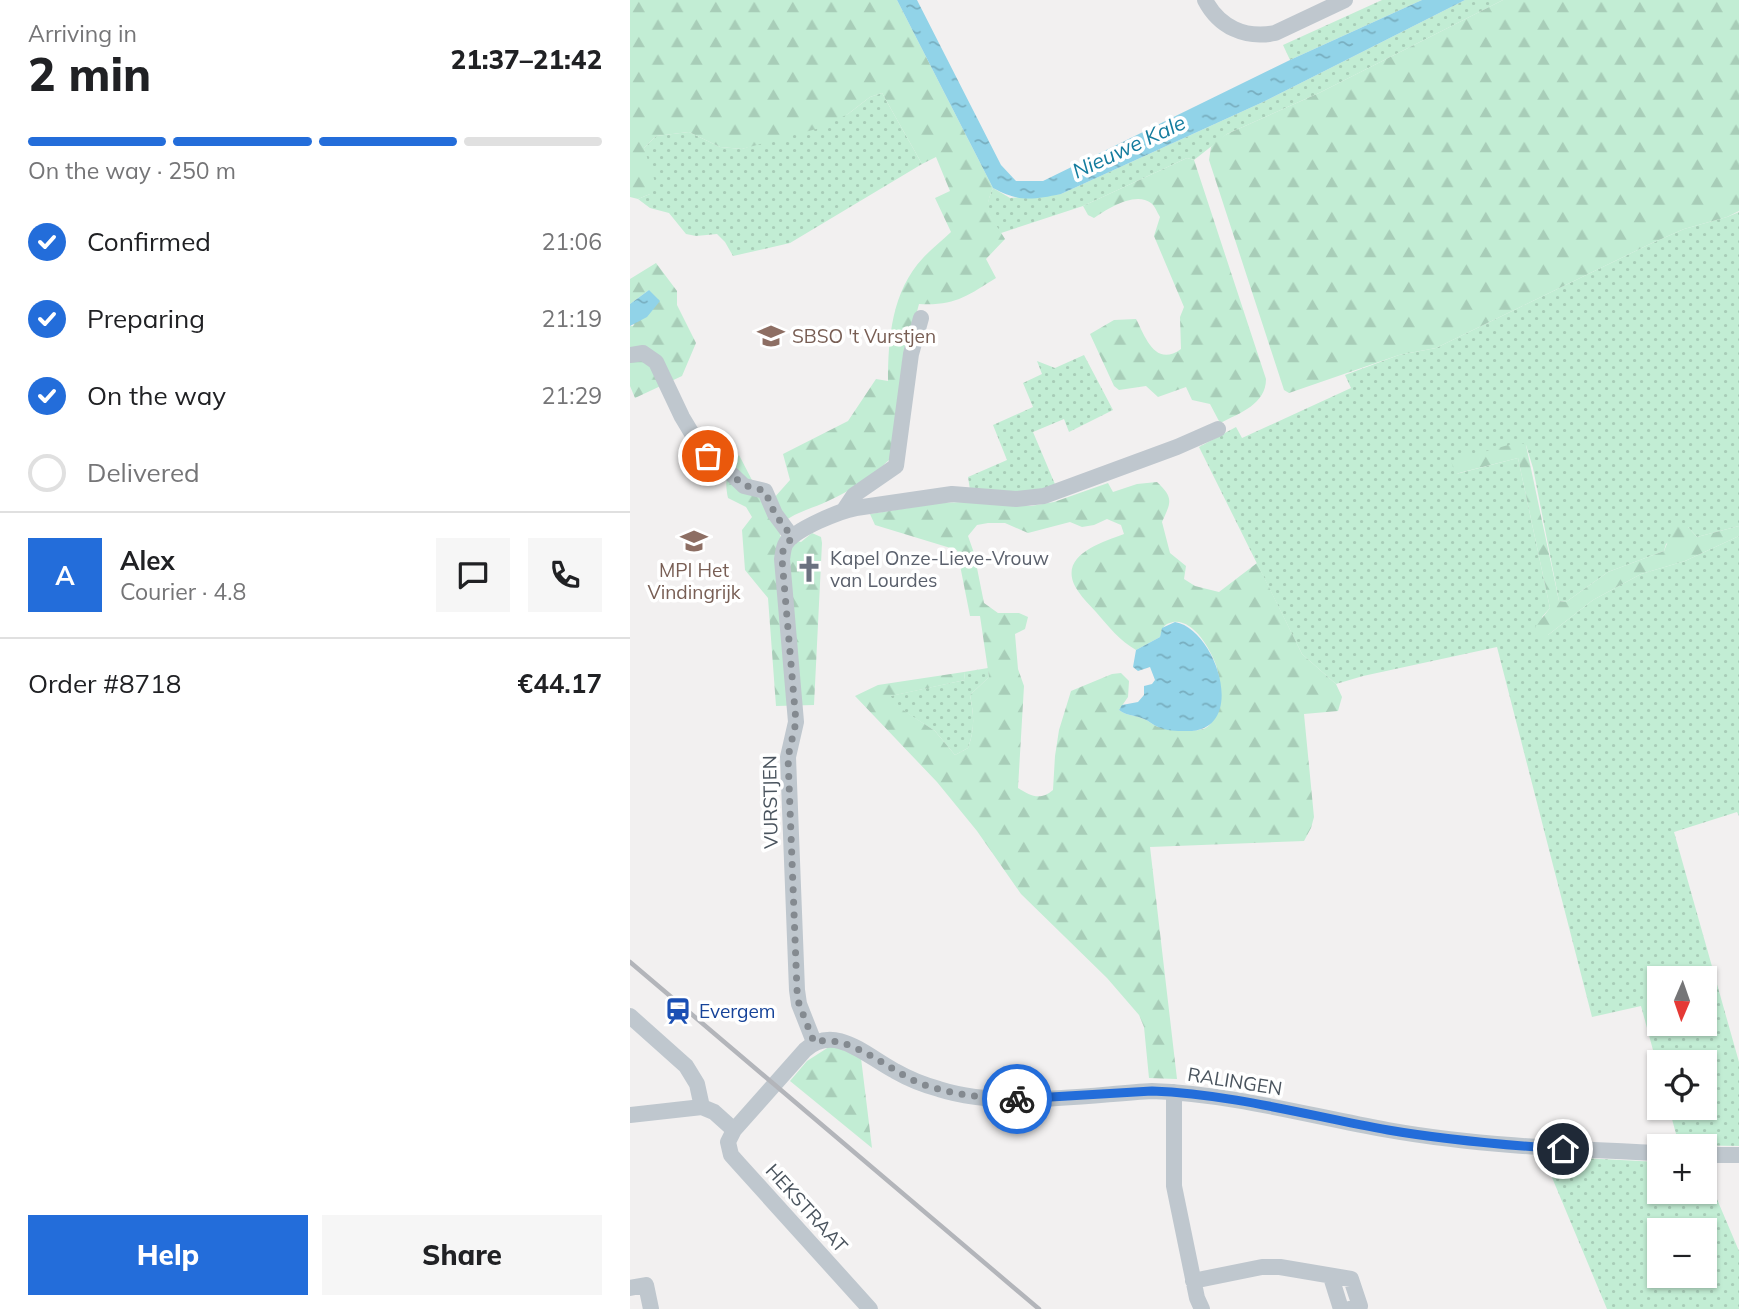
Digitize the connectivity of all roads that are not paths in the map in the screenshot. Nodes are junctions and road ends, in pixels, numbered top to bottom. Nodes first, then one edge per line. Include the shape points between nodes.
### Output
1 (1205, 0) edge
2 (1345, 0) edge
3 (921, 318) dead end
4 (630, 355) edge
5 (1218, 429) dead end
6 (844, 510) junction
7 (792, 537) junction
8 (630, 1016) edge
9 (814, 1042) junction
10 (1174, 1092) junction
11 (702, 1107) junction
12 (630, 1115) edge
13 (734, 1130) junction
14 (1647, 1152) edge
15 (1717, 1155) edge
16 (1739, 1155) edge
17 (1331, 1277) junction
18 (1194, 1281) junction
19 (630, 1288) edge
20 (652, 1309) edge
21 (870, 1309) edge
22 (1202, 1309) edge
23 (1341, 1309) edge
24 (1350, 1309) edge

1 - 2 street via 1228,26 1263,36
3 - 6 street via 911,354 896,466 854,495
4 - 7 street via 642,354 656,362 703,452 744,485 765,491
5 - 6 street via 1044,496 1016,499 952,494
6 - 7 street
7 - 9 street, VURSTJEN via 782,559 796,722 788,757 797,990
8 - 11 street via 686,1066 697,1084
9 - 10 street, RALINGEN via 844,1042 918,1082 963,1096 1018,1099
9 - 13 street
10 - 14 street, RALINGEN via 1489,1144
10 - 18 street via 1174,1186
11 - 12 street
11 - 13 street
13 - 21 street, HEKSTRAAT via 727,1142 732,1155
15 - 16 street
17 - 18 street via 1262,1267
17 - 23 street
17 - 24 street via 1351,1279 1360,1306
18 - 22 street
19 - 20 street via 646,1285

